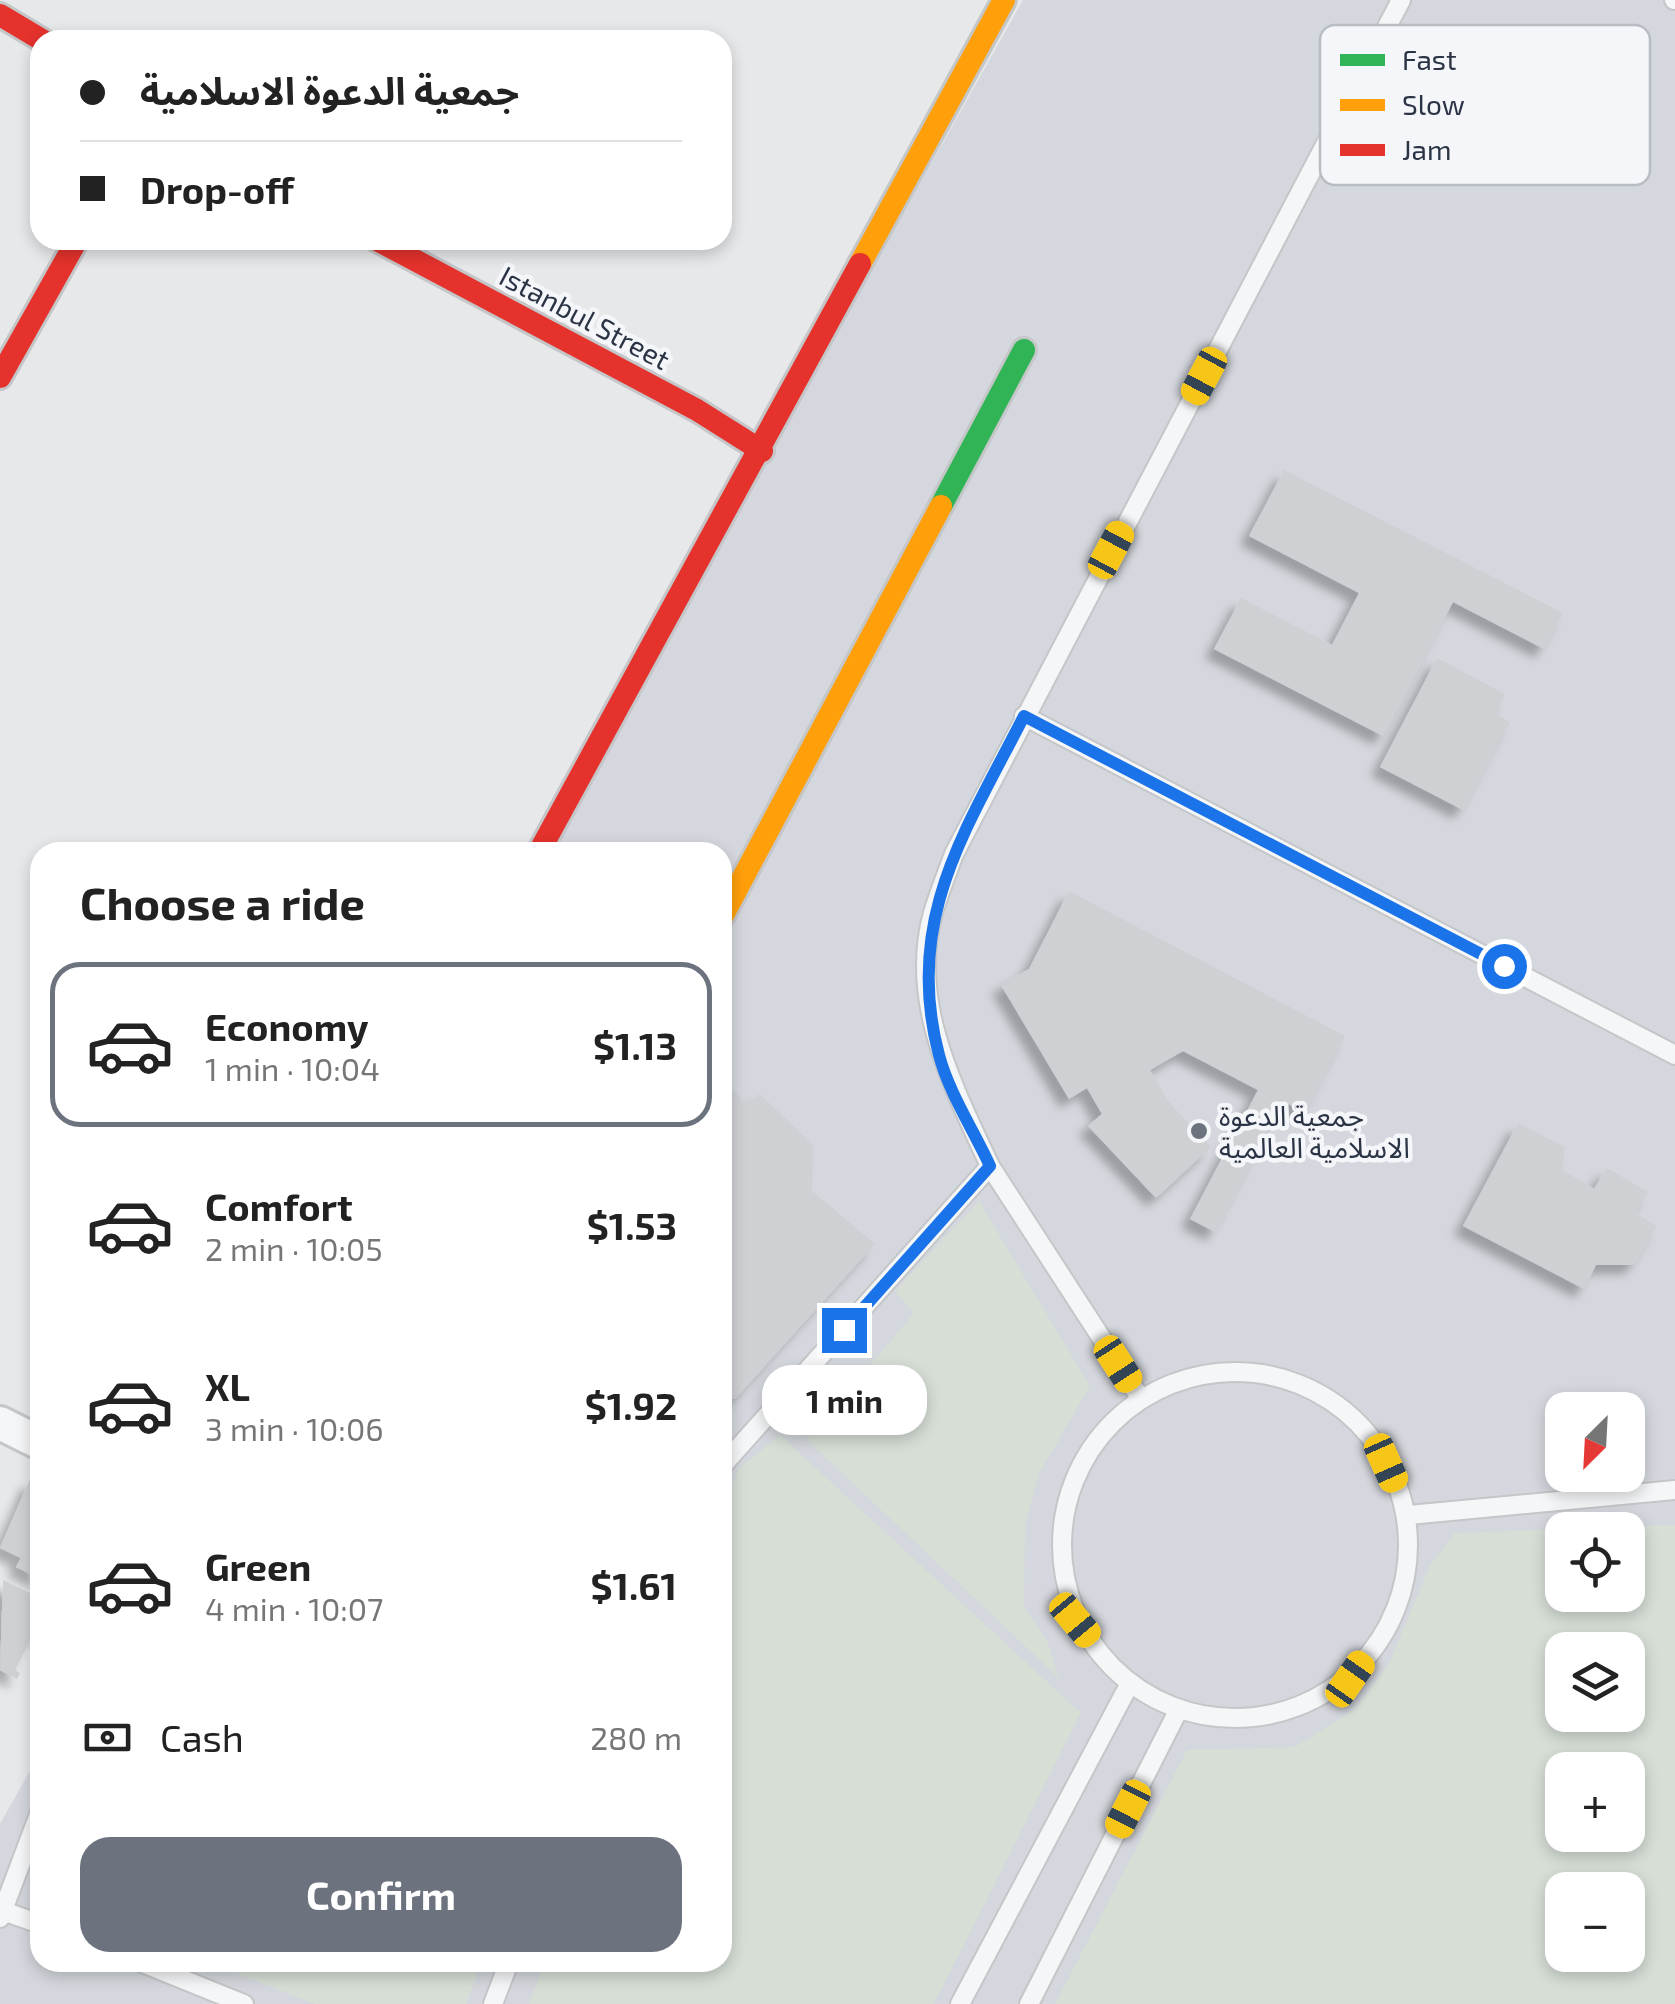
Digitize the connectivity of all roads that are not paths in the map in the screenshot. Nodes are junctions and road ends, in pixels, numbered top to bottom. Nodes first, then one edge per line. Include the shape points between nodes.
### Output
1 (1004, 0) edge
2 (1402, 0) edge
3 (0, 14) edge
4 (1389, 25) edge
5 (30, 33) edge
6 (1320, 155) edge
7 (71, 250) edge
8 (396, 250) edge
9 (1024, 350) dead end
10 (0, 377) edge
11 (762, 451) junction
12 (1024, 716) junction
13 (545, 842) edge
14 (732, 899) edge
15 (1675, 1055) edge
16 (990, 1166) junction
17 (1139, 1396) junction
18 (0, 1423) edge
19 (30, 1438) edge
20 (732, 1455) edge
21 (1675, 1490) edge
22 (1410, 1516) junction
23 (1129, 1685) junction
24 (1178, 1711) junction
25 (30, 1838) edge
26 (1, 1915) edge
27 (30, 1922) edge
28 (165, 1972) edge
29 (505, 1972) edge
30 (244, 2004) edge
31 (493, 2004) edge
32 (960, 2004) edge
33 (1029, 2004) edge

1 - 11 street
2 - 4 lane
3 - 5 street
6 - 12 lane
7 - 10 street
8 - 11 street, Istanbul Street
9 - 14 street
11 - 13 street
12 - 15 lane
12 - 16 lane via 954,854 932,916 928,984 940,1056
16 - 17 lane
16 - 20 lane
17 - 22 lane via 1221,1369 1306,1383 1374,1437
17 - 23 lane via 1081,1457 1058,1538 1075,1620
18 - 19 street
21 - 22 lane
22 - 24 lane via 1402,1605 1350,1679 1268,1718
23 - 24 lane
23 - 32 lane
24 - 33 lane
25 - 26 lane
26 - 27 lane
28 - 30 lane
29 - 31 lane

